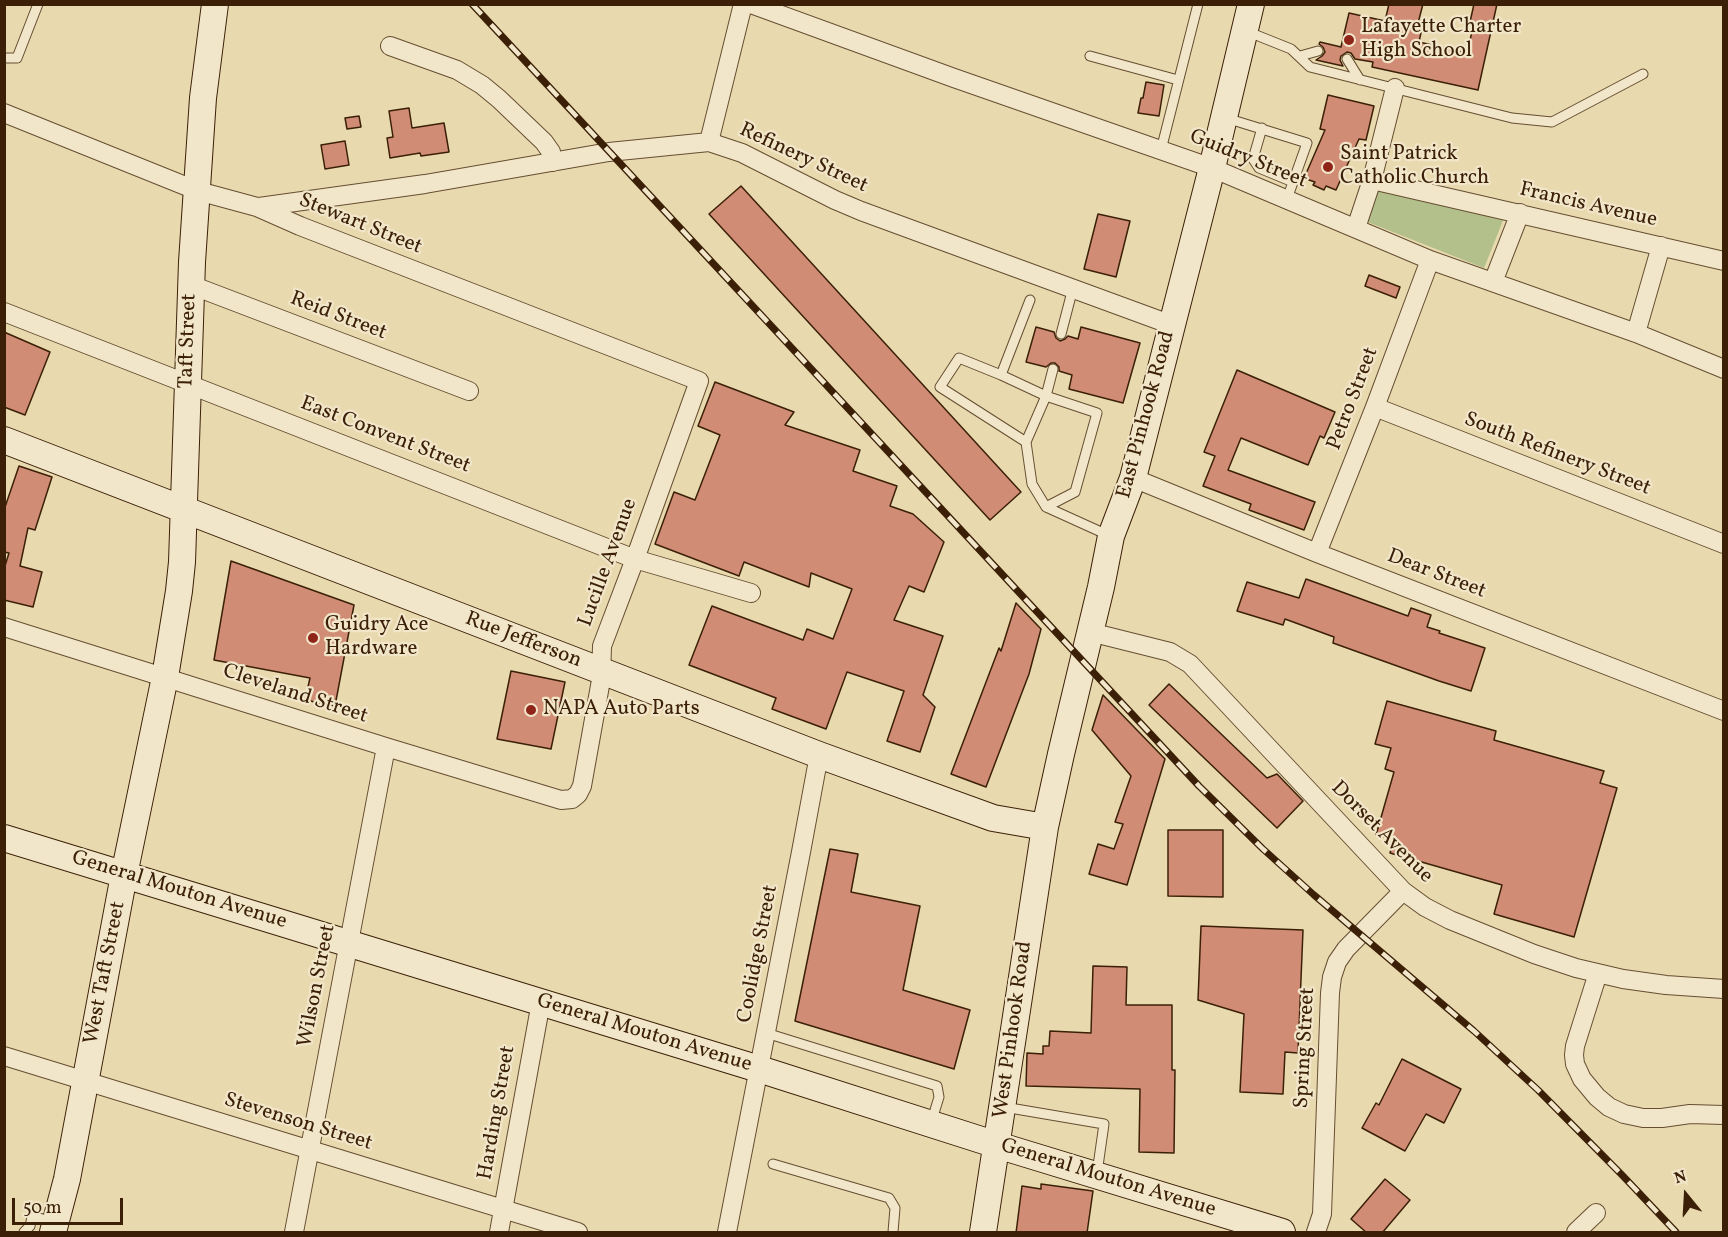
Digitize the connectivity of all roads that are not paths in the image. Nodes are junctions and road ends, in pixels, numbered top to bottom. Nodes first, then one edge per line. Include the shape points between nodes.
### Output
1 (38, 4) edge
2 (215, 4) edge
3 (743, 4) edge
4 (751, 4) edge
5 (1198, 4) edge
6 (1244, 12) edge
7 (390, 46) dead end
8 (1318, 51) dead end
9 (1090, 56) dead end
10 (1300, 56) junction
11 (4, 58) edge
12 (1347, 59) dead end
13 (1643, 74) dead end
14 (1178, 80) junction
15 (1360, 80) junction
16 (1395, 88) junction
17 (4, 113) edge
18 (1225, 118) junction
19 (1262, 128) junction
20 (709, 142) junction
21 (1161, 150) junction
22 (553, 162) junction
23 (1212, 168) junction
24 (1372, 180) junction
25 (198, 191) junction
26 (1290, 191) junction
27 (257, 207) junction
28 (1520, 213) junction
29 (1356, 228) junction
30 (1661, 246) junction
31 (1431, 260) junction
32 (1724, 261) edge
33 (1494, 282) junction
34 (191, 285) junction
35 (1072, 288) junction
36 (1030, 300) dead end
37 (4, 312) edge
38 (1172, 325) junction
39 (1636, 333) junction
40 (1061, 334) dead end
41 (1053, 369) dead end
42 (1724, 369) edge
43 (1001, 375) junction
44 (699, 381) joint
45 (188, 383) junction
46 (469, 391) dead end
47 (1046, 396) junction
48 (1375, 407) junction
49 (4, 440) edge
50 (1026, 442) junction
51 (1133, 478) junction
52 (1046, 507) junction
53 (183, 508) junction
54 (1111, 536) junction
55 (1724, 544) edge
56 (1317, 553) junction
57 (635, 559) junction
58 (751, 593) dead end
59 (4, 627) edge
60 (1090, 632) junction
61 (602, 672) junction
62 (165, 677) junction
63 (1724, 711) edge
64 (386, 747) junction
65 (819, 755) junction
66 (572, 799) joint
67 (1045, 827) junction
68 (4, 838) edge
69 (124, 875) junction
70 (1403, 891) junction
71 (349, 943) junction
72 (1598, 973) junction
73 (1724, 989) edge
74 (541, 1002) junction
75 (766, 1033) junction
76 (4, 1056) edge
77 (759, 1069) junction
78 (86, 1081) junction
79 (1002, 1107) junction
80 (1724, 1115) edge
81 (930, 1123) junction
82 (997, 1145) junction
83 (310, 1151) junction
84 (773, 1164) dead end
85 (1097, 1175) junction
86 (504, 1210) junction
87 (1596, 1213) dead end
88 (47, 1224) edge
89 (727, 1232) edge
90 (24, 1233) edge
91 (294, 1233) edge
92 (500, 1233) edge
93 (578, 1233) edge
94 (893, 1233) edge
95 (983, 1233) edge
96 (1282, 1233) edge
97 (1316, 1233) edge
98 (1576, 1233) edge

1 - 11 lane via 17,58
2 - 25 street, Taft Street via 203,98
3 - 20 street
4 - 21 street, Guidry Street
5 - 14 lane
6 - 10 lane
6 - 18 street, East Pinhook Road
7 - 22 street via 457,70 482,85 544,142
8 - 10 lane
9 - 14 lane
10 - 15 lane via 1310,67
12 - 15 lane
13 - 16 lane via 1552,122 1512,118
14 - 21 lane
15 - 16 lane
16 - 24 street
17 - 25 street, Stewart Street
18 - 19 lane
18 - 23 street, East Pinhook Road
19 - 26 lane via 1252,159 1258,168
19 - 26 lane via 1307,143
20 - 22 street, Refinery Street
20 - 35 street, Refinery Street via 742,153 861,211
21 - 23 street, Guidry Street
22 - 27 street, Refinery Street
23 - 26 street, Guidry Street
23 - 38 street, East Pinhook Road
24 - 28 street, Francis Avenue
24 - 29 street
25 - 27 street, Stewart Street
25 - 34 street, Taft Street
26 - 29 street, Guidry Street
27 - 44 street, Stewart Street
28 - 30 street, Francis Avenue
28 - 33 street
29 - 31 street, Guidry Street
30 - 32 street, Francis Avenue
30 - 39 street
31 - 33 street, Guidry Street
31 - 48 street, Petro Street
33 - 39 street, Guidry Street
34 - 45 street, Taft Street
34 - 46 street, Reid Street
35 - 38 street, Refinery Street
35 - 40 lane
36 - 43 lane
37 - 45 street, East Convent Street
38 - 51 street, East Pinhook Road
39 - 42 street, Guidry Street
41 - 47 lane
43 - 47 lane
43 - 50 lane via 959,358 940,387
44 - 57 street, Lucille Avenue
45 - 53 street, Taft Street
45 - 57 street, East Convent Street
47 - 50 lane
47 - 52 lane via 1097,413 1075,492
48 - 55 street, South Refinery Street
48 - 56 street, Petro Street
49 - 53 street, Rue Jefferson
50 - 52 lane via 1032,484
51 - 54 street, East Pinhook Road
51 - 56 street, Dear Street
52 - 54 lane
53 - 61 street, Rue Jefferson
53 - 62 street, Taft Street via 180,582
54 - 60 street, East Pinhook Road
56 - 63 street, Dear Street
57 - 58 street, East Convent Street
57 - 61 street, Lucille Avenue via 602,646
59 - 62 street, Cleveland Street
60 - 67 street, East Pinhook Road
60 - 70 street, Dorset Avenue via 1170,652 1190,664
61 - 65 street, Rue Jefferson
61 - 66 street, Lucille Avenue via 582,786
62 - 64 street, Cleveland Street
62 - 69 street, West Taft Street
64 - 66 street, Cleveland Street via 561,800
64 - 71 street, Wilson Street
65 - 67 street, Rue Jefferson via 993,818
65 - 75 street, Coolidge Street
67 - 79 street, West Pinhook Road
68 - 69 street, General Mouton Avenue
69 - 71 street, General Mouton Avenue
69 - 78 street, West Taft Street
70 - 72 street, Dorset Avenue via 1450,920 1534,954
70 - 97 street, Spring Street via 1346,949 1332,977 1322,1214
71 - 74 street, General Mouton Avenue
71 - 83 street, Wilson Street
72 - 73 street, Dorset Avenue
72 - 80 street via 1574,1055 1582,1079 1597,1097 1624,1114 1643,1118
74 - 77 street, General Mouton Avenue
74 - 86 street, Harding Street
75 - 77 street, Coolidge Street
75 - 81 lane via 937,1086 939,1096
76 - 78 street, Stevenson Street
77 - 81 street, General Mouton Avenue
77 - 89 street, Coolidge Street
78 - 83 street, Stevenson Street
78 - 88 street, West Taft Street via 67,1179
79 - 82 street, West Pinhook Road
79 - 85 lane via 1104,1124
81 - 82 street, General Mouton Avenue
82 - 85 street, General Mouton Avenue
82 - 95 street, West Pinhook Road
83 - 86 street, Stevenson Street
83 - 91 street, Wilson Street
84 - 94 lane via 889,1198 895,1208
85 - 96 street, General Mouton Avenue
86 - 92 street, Harding Street
86 - 93 street, Stevenson Street
87 - 98 street
88 - 90 lane via 30,1226

